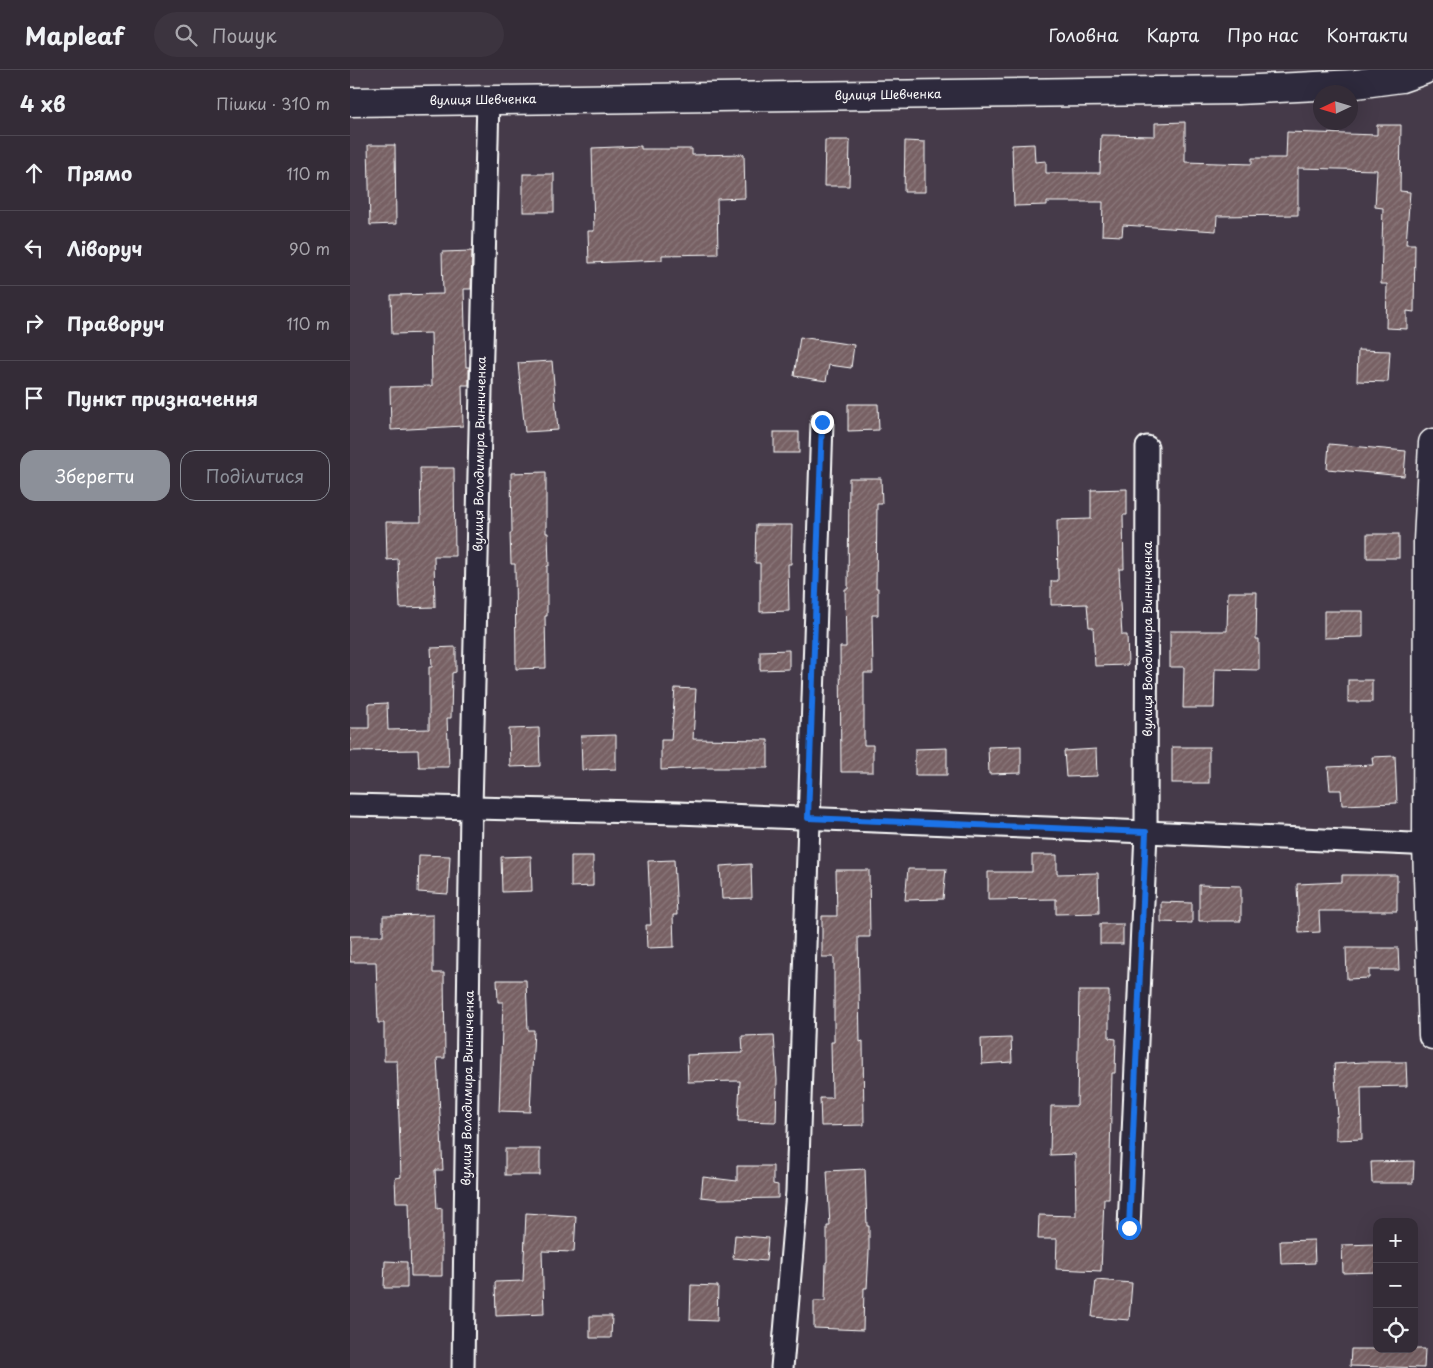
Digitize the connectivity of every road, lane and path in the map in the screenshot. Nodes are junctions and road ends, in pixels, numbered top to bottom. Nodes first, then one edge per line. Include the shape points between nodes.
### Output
1 (1424, 70) edge
2 (488, 99) junction
3 (350, 102) edge
4 (822, 422) dead end
5 (1433, 443) edge
6 (1147, 447) dead end
7 (350, 805) edge
8 (471, 808) junction
9 (808, 818) junction
10 (1146, 832) junction
11 (1430, 845) edge
12 (1433, 1035) edge
13 (1129, 1228) dead end
14 (463, 1368) edge
15 (782, 1368) edge

1 - 2 street, вулиця Шевченка via 1401,78 1356,84 1237,90
2 - 3 street, вулиця Шевченка
2 - 8 street, вулиця Володимира Винниченка
4 - 9 street
5 - 11 street via 1428,541
6 - 10 street, вулиця Володимира Винниченка
7 - 8 street
8 - 9 street
8 - 14 street, вулиця Володимира Винниченка
9 - 10 street
9 - 15 street via 797,1192
10 - 11 street
10 - 13 street, вулиця Володимира Винниченка
11 - 12 street

